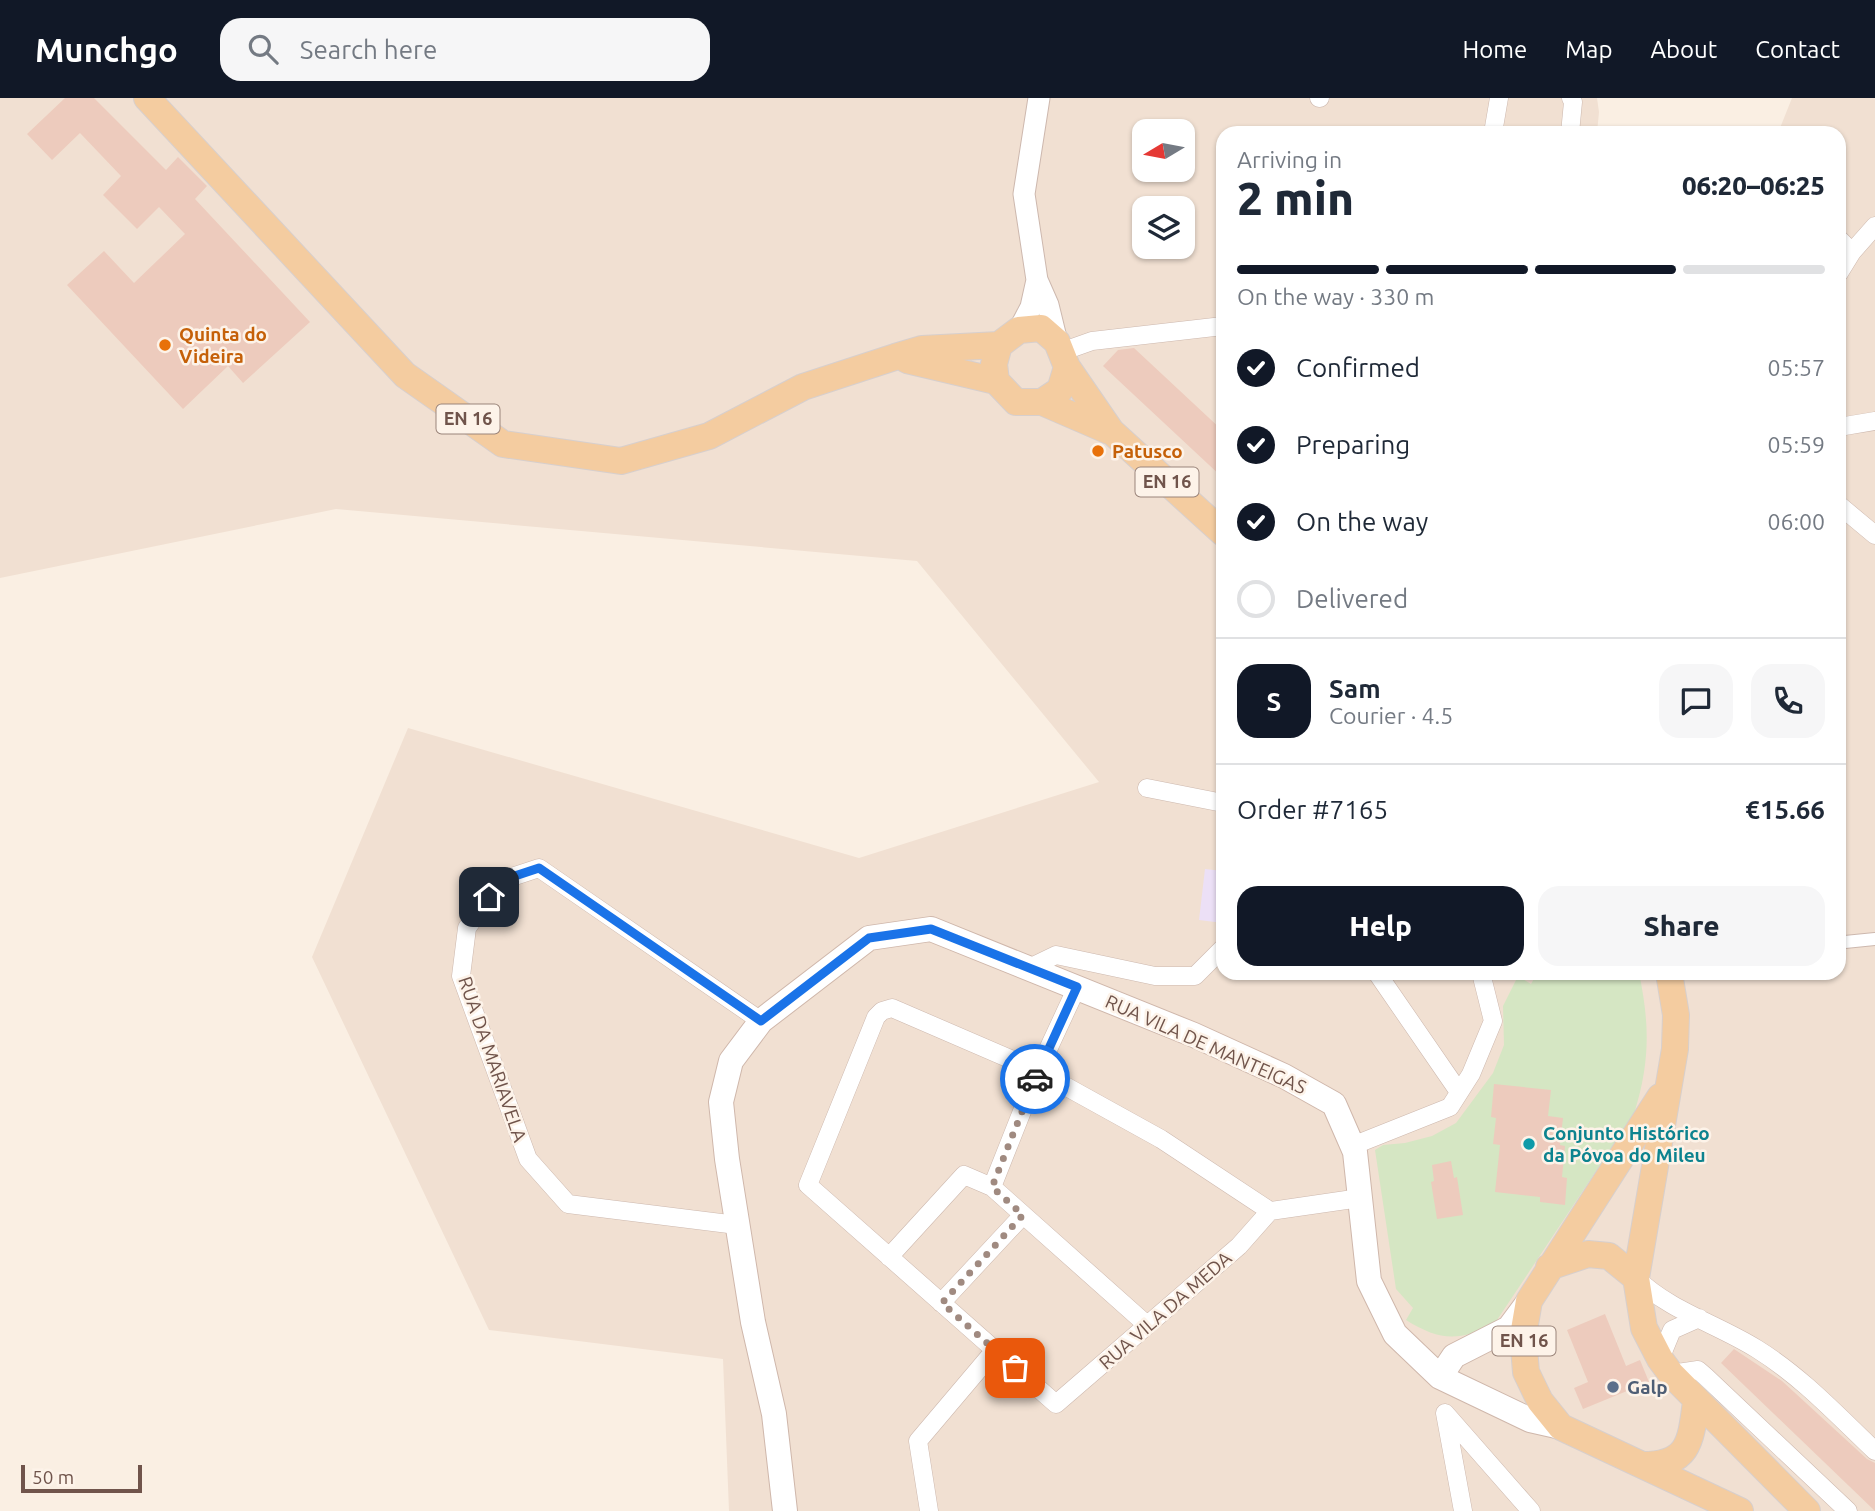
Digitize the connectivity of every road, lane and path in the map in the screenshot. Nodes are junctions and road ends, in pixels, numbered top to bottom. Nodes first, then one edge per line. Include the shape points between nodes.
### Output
1 (146, 98) edge
2 (1039, 98) edge
3 (1499, 98) edge
4 (1571, 98) edge
5 (1494, 126) edge
6 (1571, 126) edge
7 (1875, 226) edge
8 (1846, 246) edge
9 (1037, 280) junction
10 (1216, 327) edge
11 (1009, 338) junction
12 (1062, 354) junction
13 (895, 356) junction
14 (996, 381) junction
15 (1042, 402) junction
16 (1875, 421) edge
17 (1846, 426) edge
18 (1111, 431) junction
19 (1846, 511) edge
20 (1216, 527) edge
21 (1875, 535) edge
22 (1147, 788) dead end
23 (1216, 802) edge
24 (1875, 939) edge
25 (1846, 942) edge
26 (1216, 955) edge
27 (1029, 968) junction
28 (1382, 980) edge
29 (1483, 980) edge
30 (1670, 980) edge
31 (1077, 987) junction
32 (761, 1021) junction
33 (1038, 1071) junction
34 (1667, 1087) junction
35 (1459, 1092) junction
36 (1352, 1146) junction
37 (992, 1187) junction
38 (1360, 1198) junction
39 (1270, 1211) junction
40 (1023, 1215) junction
41 (737, 1226) junction
42 (889, 1257) junction
43 (1560, 1262) junction
44 (1636, 1278) junction
45 (1529, 1301) junction
46 (942, 1303) junction
47 (1699, 1318) junction
48 (1147, 1325) junction
49 (995, 1350) junction
50 (1665, 1367) junction
51 (1440, 1377) junction
52 (1696, 1401) junction
53 (1530, 1420) junction
54 (1572, 1432) junction
55 (1875, 1451) edge
56 (1643, 1465) junction
57 (785, 1511) edge
58 (929, 1511) edge
59 (1463, 1511) edge
60 (1531, 1511) edge
61 (1714, 1511) edge
62 (1740, 1511) edge
63 (1807, 1511) edge
64 (1848, 1511) edge

1 - 13 main road, EN 16 via 405,375 503,444 621,461 709,436 803,387
2 - 9 street via 1024,194
3 - 5 street
4 - 6 street
7 - 8 street
9 - 11 street via 1031,307
9 - 12 street
10 - 12 street via 1092,341
11 - 12 main road, EN 16 via 1041,328
11 - 13 main road, EN 16
11 - 14 main road via 994,364
12 - 15 main road via 1060,390
12 - 18 main road, EN 16
13 - 14 main road, EN 16
14 - 15 main road, EN 16 via 1016,402
15 - 18 main road, EN 16
16 - 17 street
18 - 20 main road, EN 16
19 - 21 street
22 - 23 street
24 - 25 street
26 - 27 street via 1195,976 1155,976 1056,955
27 - 31 main road, RUA VILA DE MANTEIGAS
27 - 32 main road, RUA VILA DE MANTEIGAS via 931,929 869,938
28 - 35 street
29 - 35 street via 1493,1021
30 - 34 main road, EN 16 via 1675,1049
31 - 33 street
31 - 36 main road, RUA VILA DE MANTEIGAS via 1250,1060 1334,1104
32 - 41 main road, RUA VILA DE MANTEIGAS via 731,1061 721,1102
32 - 41 street, RUA DA MARIAVELA via 539,868 500,881 467,928 461,976 528,1159 568,1204
33 - 37 street
33 - 39 street via 1161,1139
33 - 42 street via 892,1008 876,1017 808,1185
34 - 43 main road, EN 16
34 - 44 main road, EN 16
35 - 36 street via 1450,1107
36 - 38 main road, RUA VILA DE MANTEIGAS
37 - 40 street
37 - 42 street via 964,1175
38 - 39 street
38 - 51 main road, RUA VILA DE MANTEIGAS via 1370,1281 1395,1334
39 - 48 street, RUA VILA DA MEDA via 1239,1247
40 - 46 street
40 - 48 street
41 - 57 main road, RUA VILA DE MANTEIGAS via 774,1414
42 - 46 street
43 - 44 main road via 1588,1254 1609,1256
43 - 45 main road, EN 16
43 - 54 main road, EN 16 via 1537,1333 1537,1357 1546,1385
44 - 47 street via 1654,1295
44 - 50 main road, EN 16 via 1644,1328
45 - 51 main road via 1509,1328 1454,1356
45 - 54 main road, EN 16 via 1523,1336 1526,1372 1540,1401
46 - 49 street
47 - 50 street via 1672,1330
47 - 55 street via 1802,1381
48 - 49 street, RUA VILA DA MEDA via 1056,1404
49 - 58 street via 918,1441
50 - 52 main road, EN 16
50 - 64 street via 1698,1370
51 - 53 main road, RUA VILA DE MANTEIGAS
52 - 56 main road via 1691,1439 1674,1460
52 - 63 main road, EN 16
53 - 54 main road, RUA VILA DE MANTEIGAS
53 - 61 main road via 1553,1437
54 - 56 main road, EN 16
56 - 62 main road, EN 16
59 - 60 street via 1444,1407

